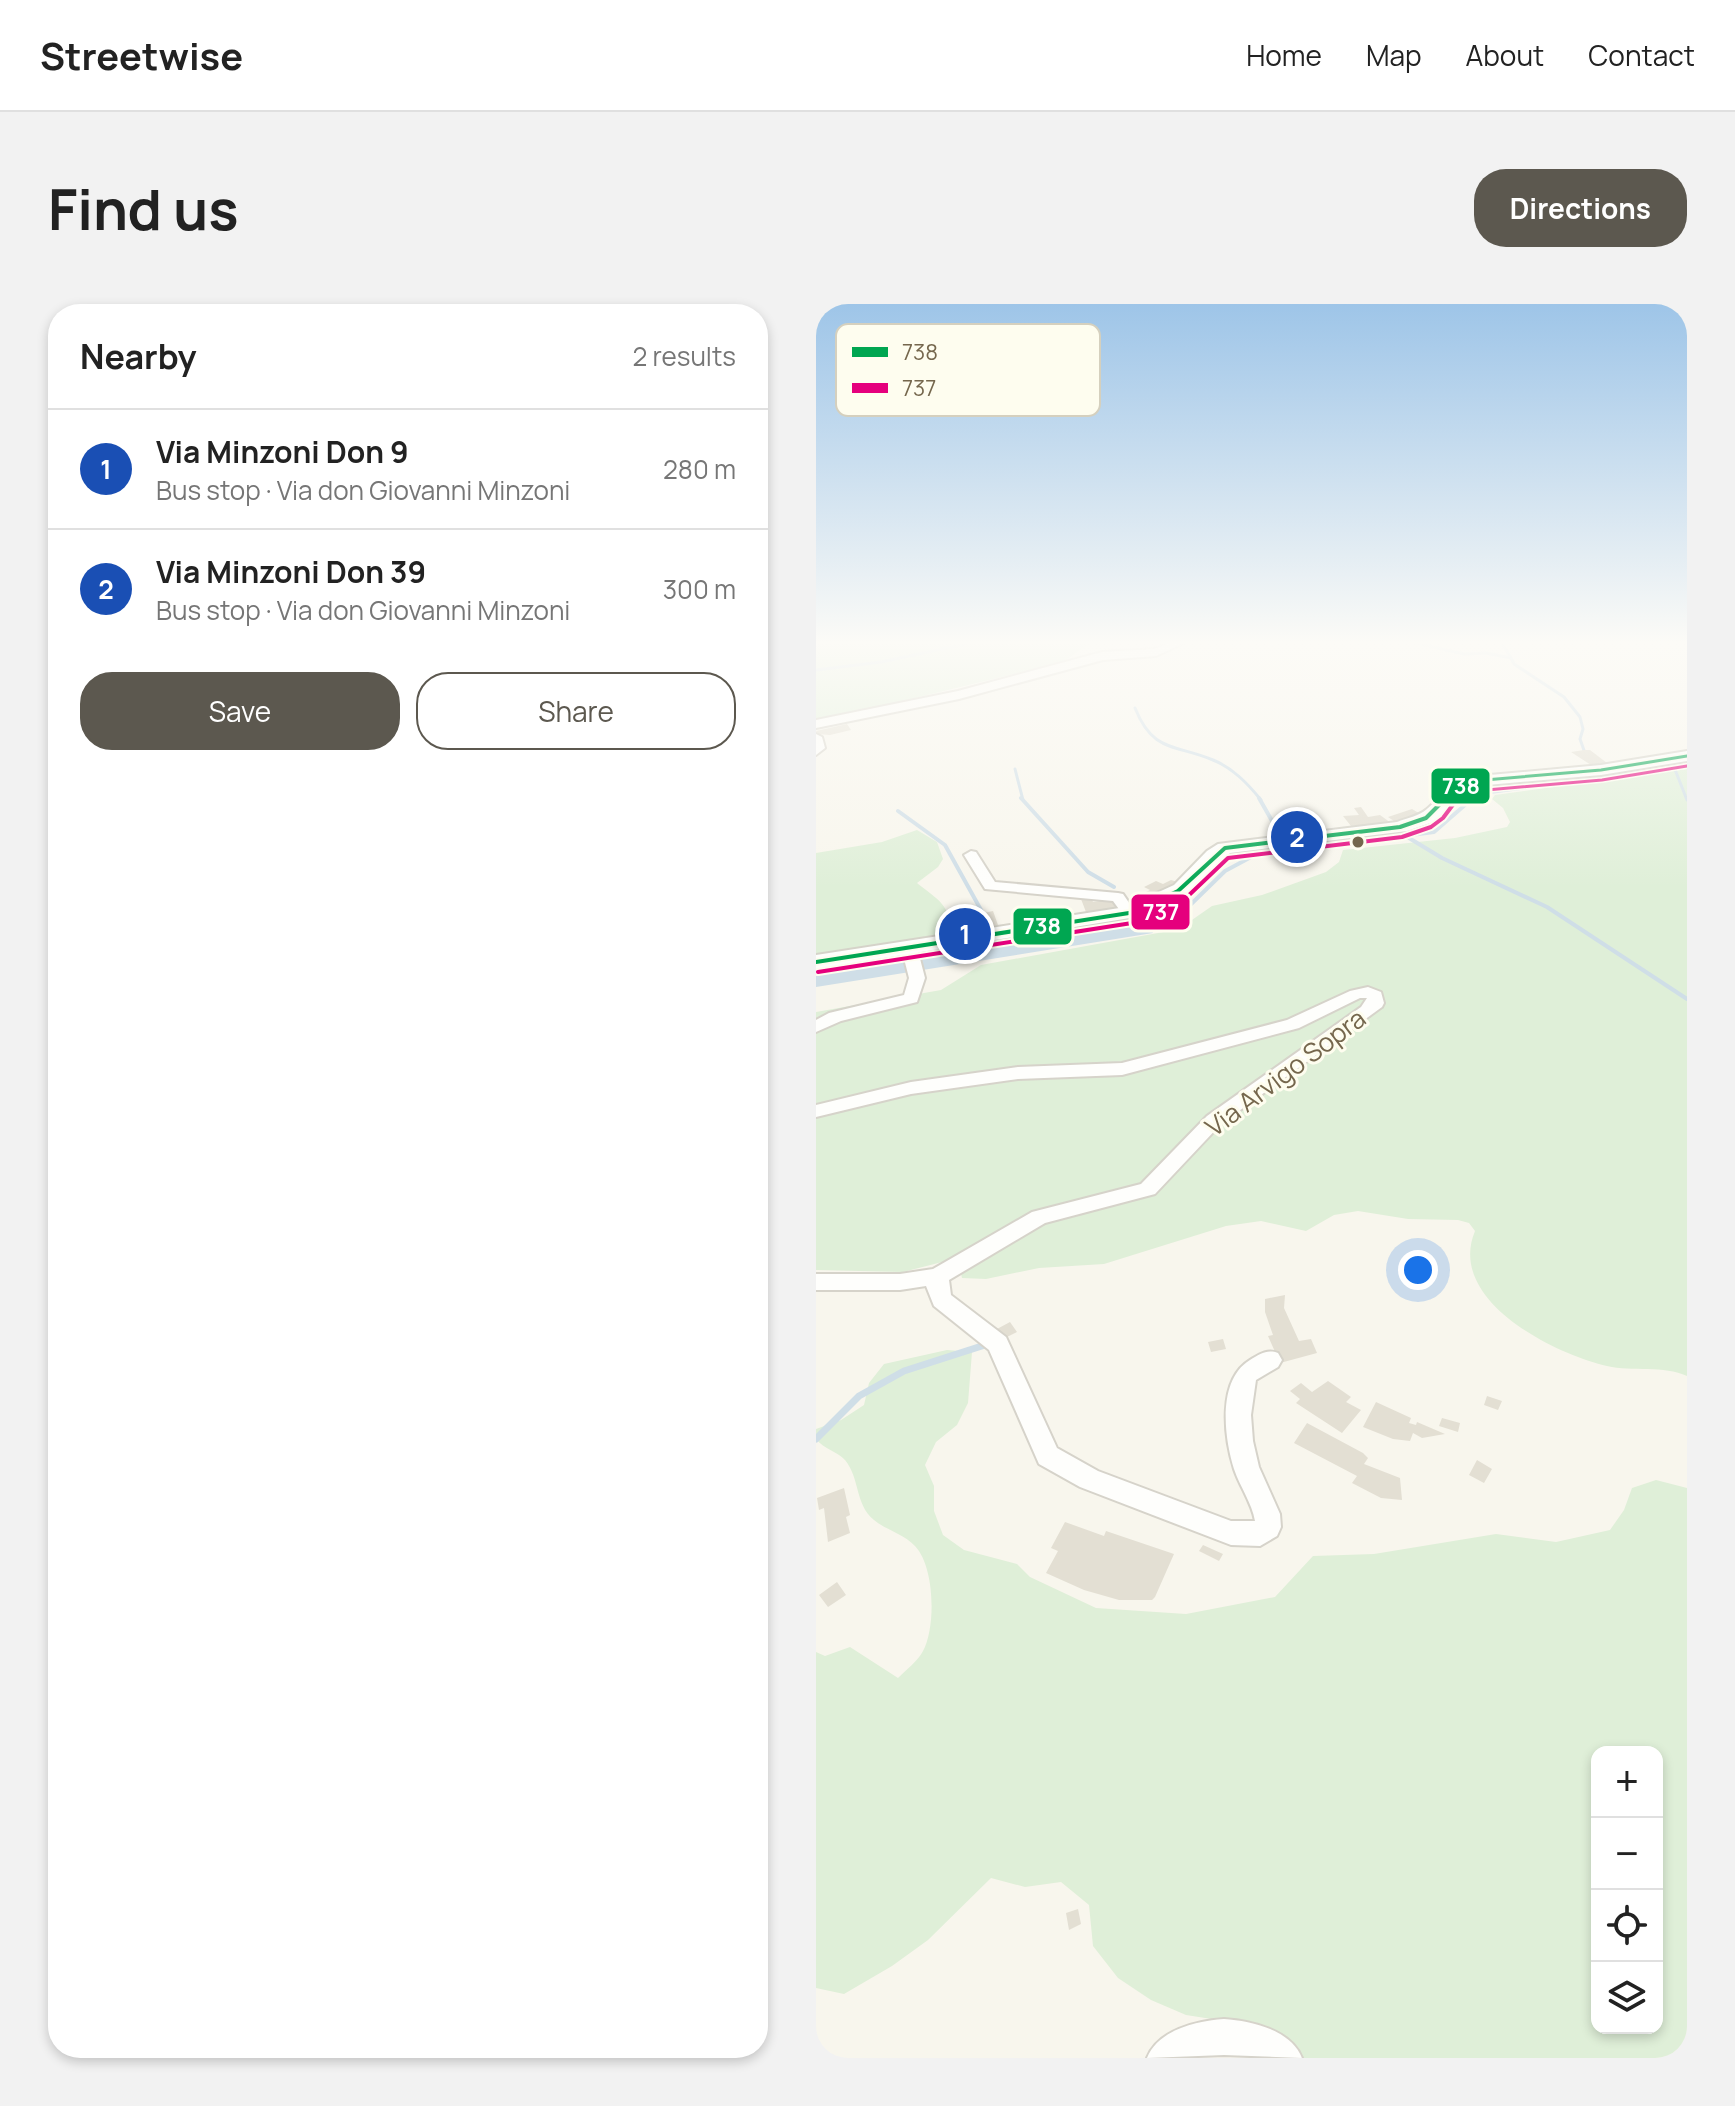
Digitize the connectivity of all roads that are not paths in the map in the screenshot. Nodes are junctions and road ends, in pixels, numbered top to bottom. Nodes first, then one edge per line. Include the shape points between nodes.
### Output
1 (816, 737) edge
2 (816, 751) edge
3 (1687, 756) edge
4 (971, 855) dead end
5 (1129, 913) junction
6 (910, 949) junction
7 (816, 962) edge
8 (816, 1027) edge
9 (816, 1111) edge
10 (938, 1276) junction
11 (816, 1282) edge
12 (1270, 1360) dead end
13 (1165, 2058) edge
14 (1284, 2058) edge

1 - 2 street
3 - 5 main road via 1601,770 1482,779 1453,789 1436,811 1400,827 1233,846 1212,855 1175,893
4 - 5 street via 990,886 1118,897
5 - 6 main road
6 - 7 main road
6 - 8 street via 917,978 911,998 835,1017
9 - 10 street, Via Arvigo Sopra via 911,1088 1018,1073 1122,1069 1293,1024 1356,994 1375,996 1376,1003 1367,1011 1214,1120 1148,1189 1039,1217
10 - 11 street via 900,1282
10 - 12 street via 942,1300 998,1344 1048,1456 1089,1479 1231,1533 1260,1534 1268,1527 1269,1513 1251,1480 1239,1440 1239,1405 1245,1375
13 - 14 street via 1202,2037 1254,2042

